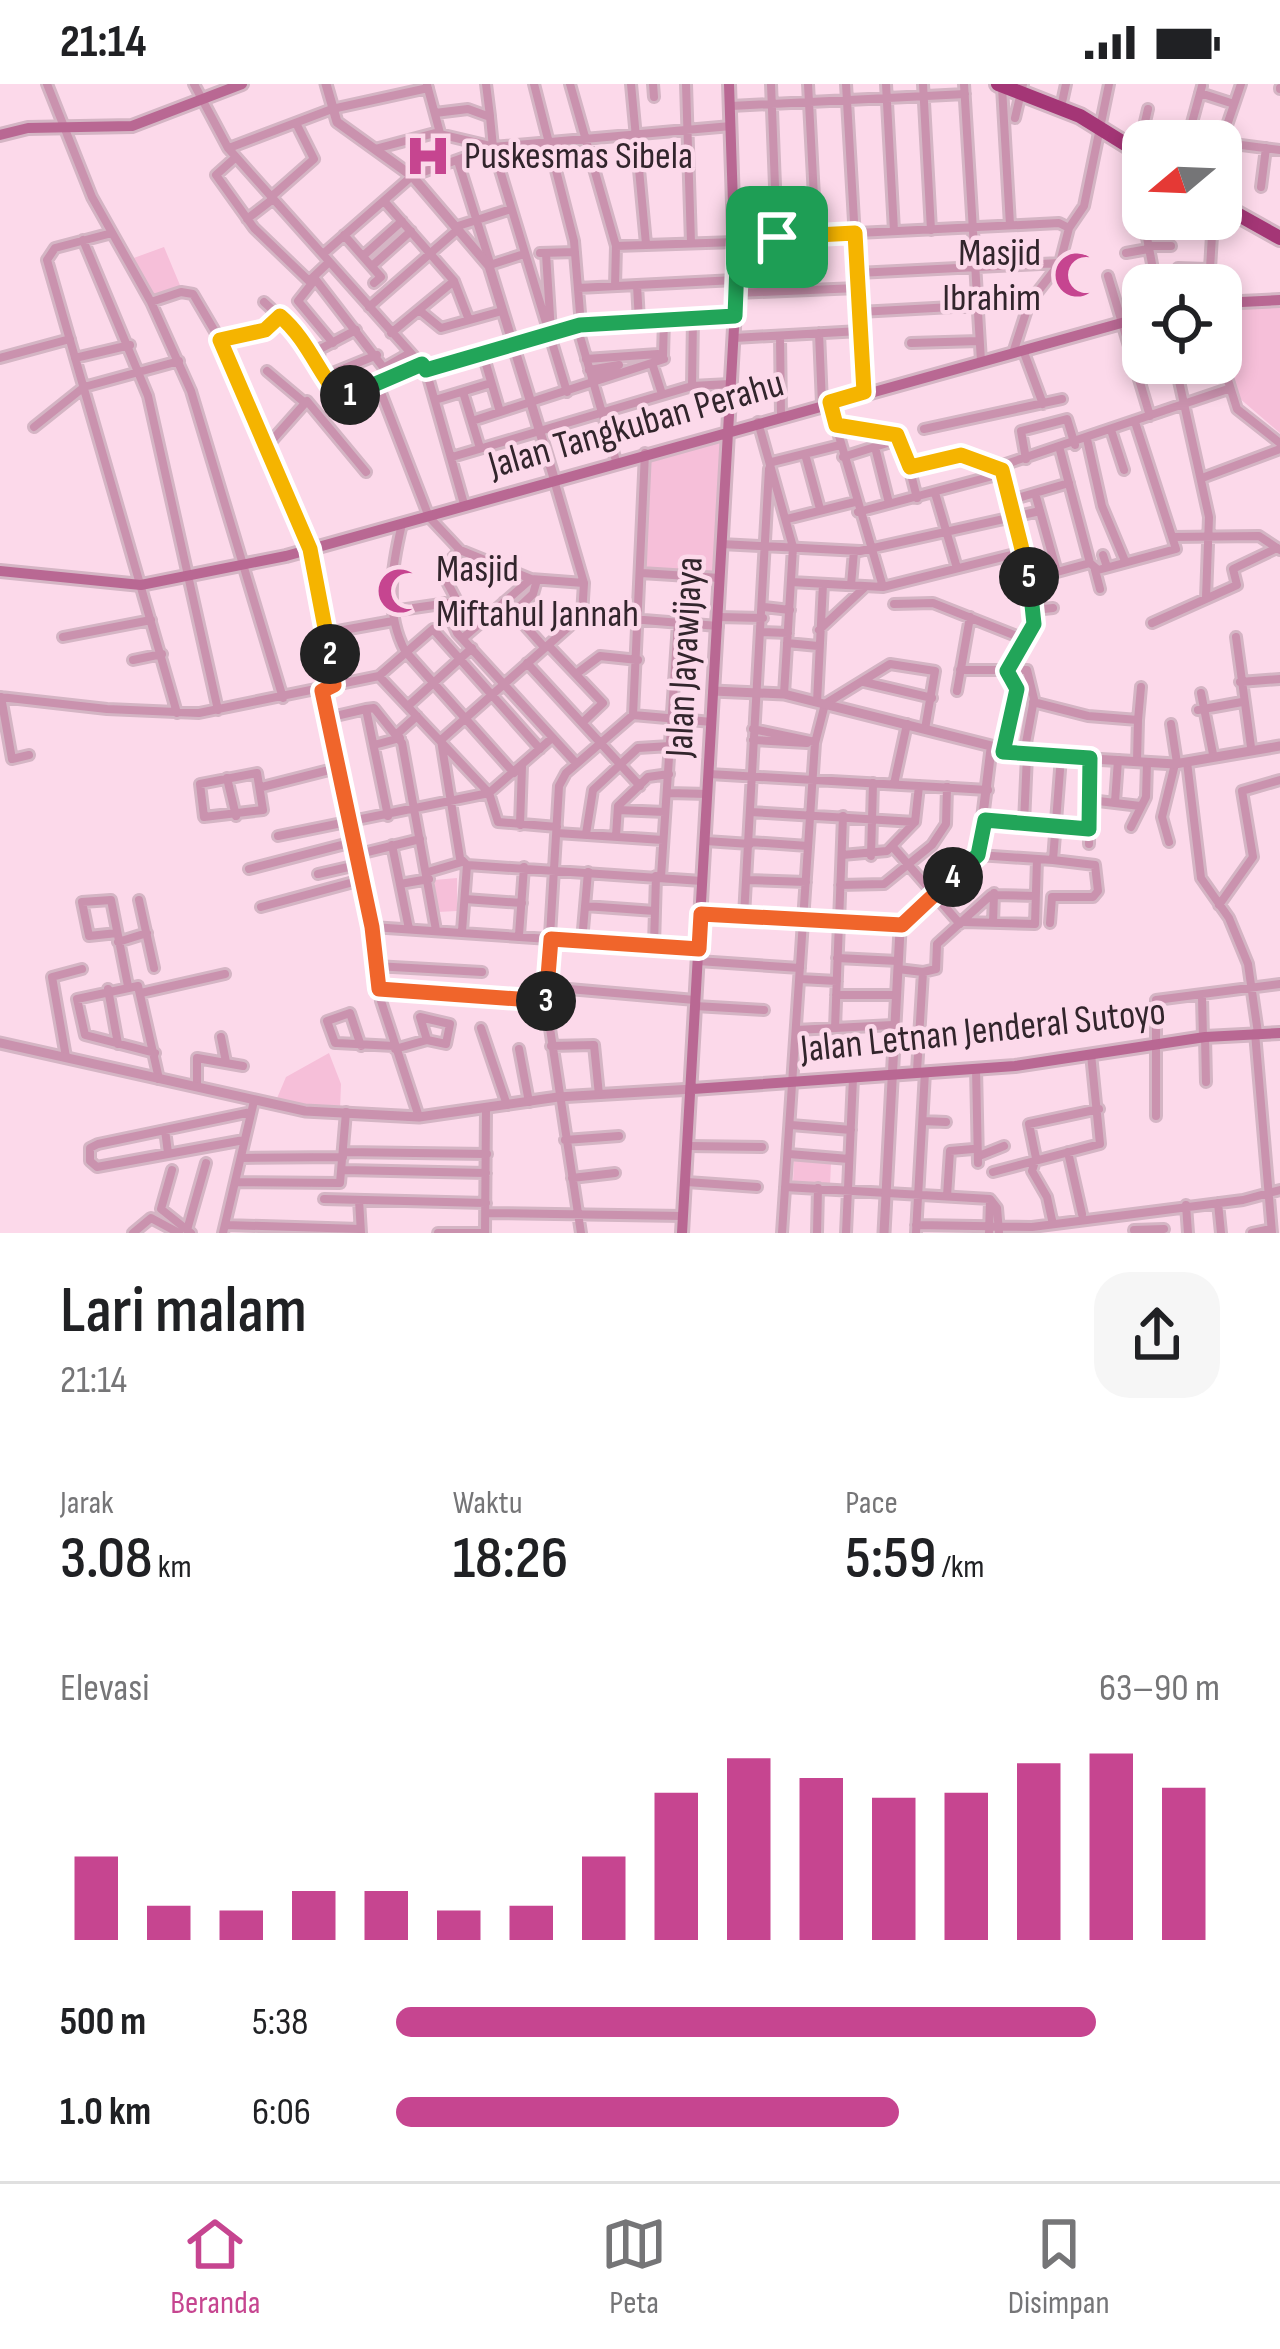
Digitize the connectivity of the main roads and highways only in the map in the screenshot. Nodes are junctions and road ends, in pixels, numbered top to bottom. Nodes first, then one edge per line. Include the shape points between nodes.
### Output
1 (242, 84) edge
2 (729, 84) edge
3 (1000, 85) edge
4 (1022, 87) edge
5 (0, 135) edge
6 (1122, 141) edge
7 (1242, 217) edge
8 (1280, 238) edge
9 (1280, 300) edge
10 (1242, 302) edge
11 (1122, 323) edge
12 (728, 429) junction
13 (0, 571) edge
14 (1280, 1033) edge
15 (693, 1089) junction
16 (682, 1233) edge

1 - 5 main road via 132,126
2 - 12 main road, Jalan Jayawijaya via 738,240
3 - 4 highway
4 - 6 highway
7 - 8 highway
9 - 10 main road
11 - 12 main road, Jalan Tangkuban Perahu
12 - 13 main road, Jalan Tangkuban Perahu via 310,549 142,585
12 - 15 main road, Jalan Jayawijaya
14 - 15 main road, Jalan Letnan Jenderal Sutoyo
15 - 16 main road, Jalan Jayawijaya

